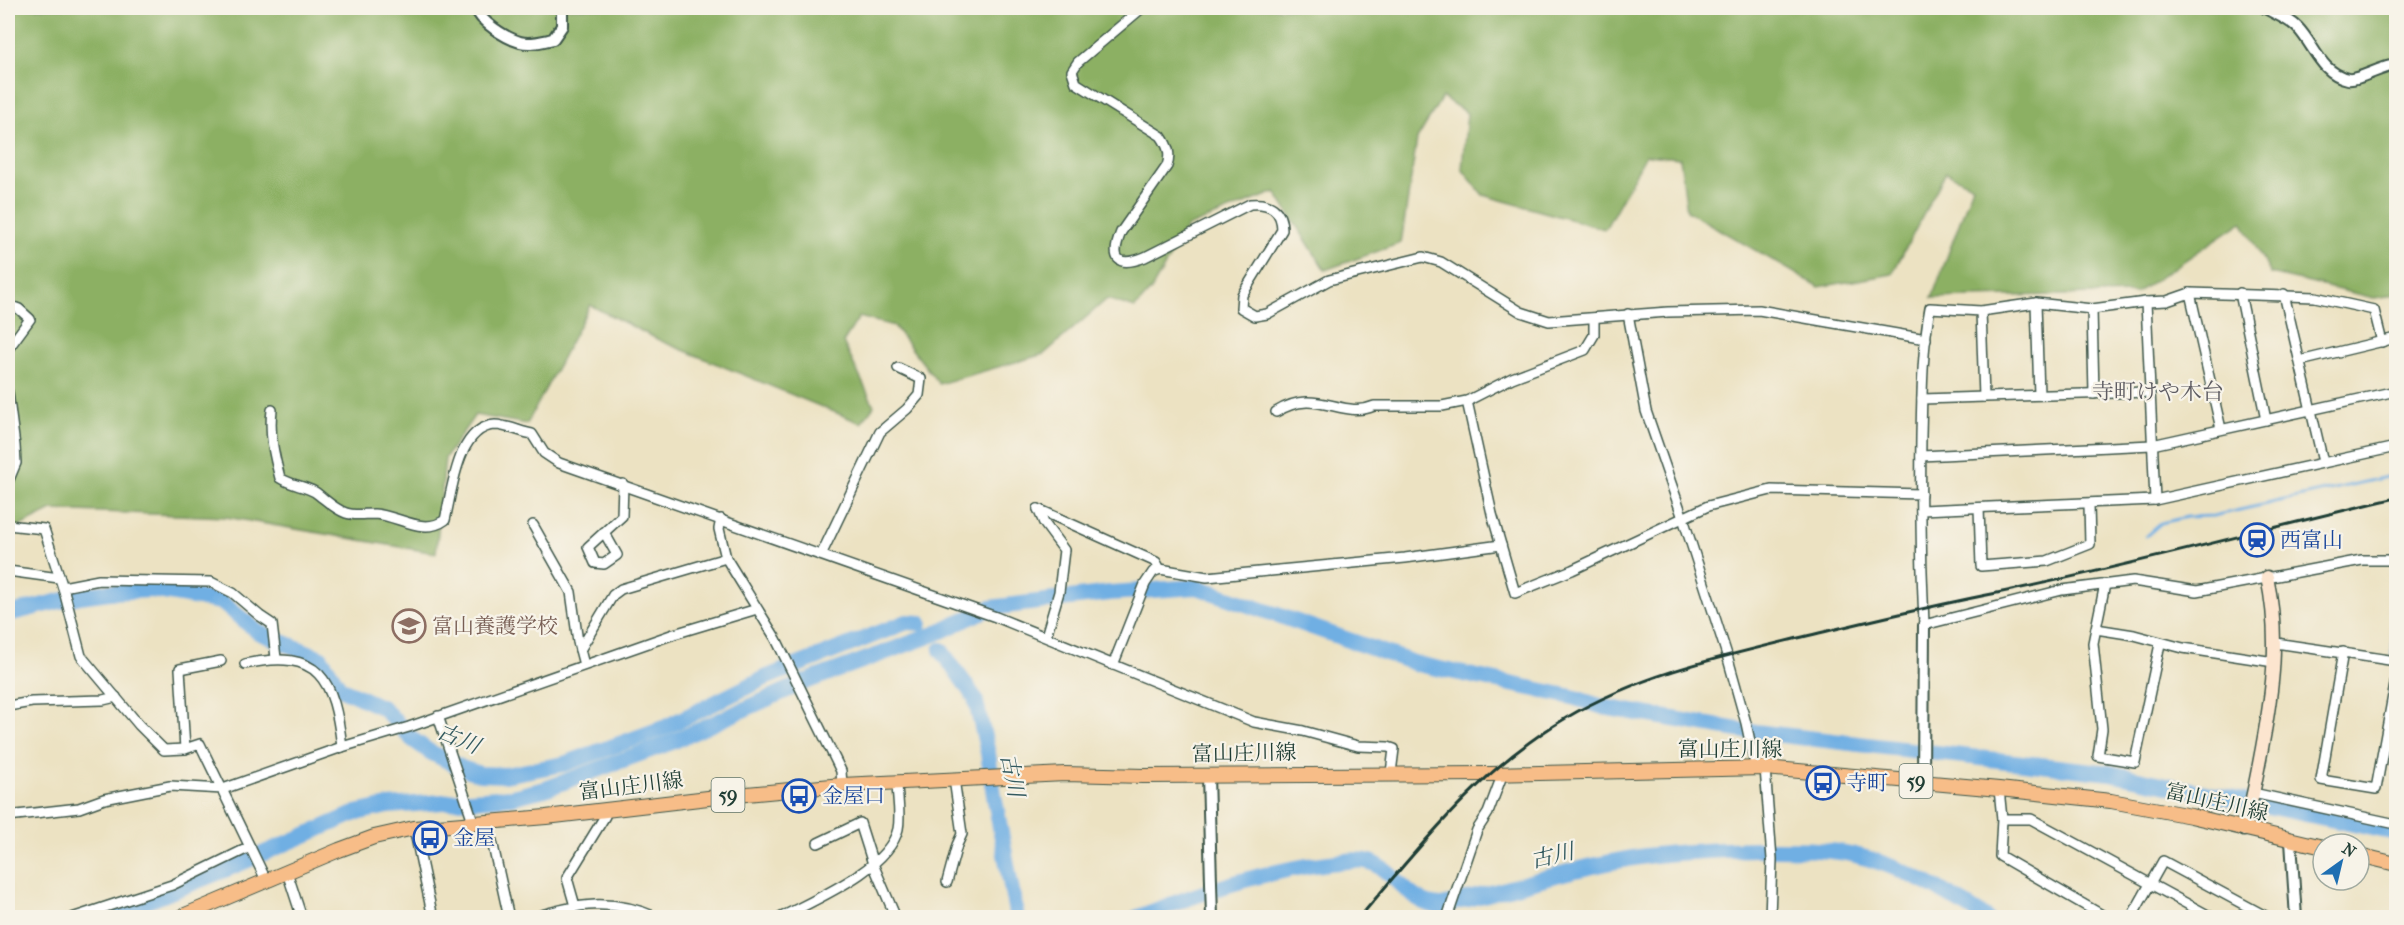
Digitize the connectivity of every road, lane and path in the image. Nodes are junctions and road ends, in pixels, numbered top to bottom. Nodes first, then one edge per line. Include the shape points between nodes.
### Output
1 (476, 8) edge
2 (562, 8) edge
3 (1142, 8) edge
4 (2265, 8) edge
5 (2397, 66) edge
6 (2190, 293) junction
7 (2240, 293) junction
8 (2284, 294) junction
9 (2146, 302) junction
10 (2036, 303) junction
11 (8, 304) edge
12 (2092, 309) junction
13 (1981, 311) junction
14 (1628, 314) junction
15 (1594, 319) junction
16 (2397, 338) edge
17 (1926, 339) junction
18 (2382, 342) junction
19 (8, 349) edge
20 (2300, 361) junction
21 (898, 368) dead end
22 (2397, 391) edge
23 (8, 392) edge
24 (2149, 392) junction
25 (2094, 394) junction
26 (2039, 396) junction
27 (1984, 397) junction
28 (1922, 399) junction
29 (1467, 401) junction
30 (272, 410) dead end
31 (2311, 410) junction
32 (1276, 412) dead end
33 (2266, 420) junction
34 (2221, 429) junction
35 (2152, 445) junction
36 (2397, 447) edge
37 (1921, 456) junction
38 (2323, 462) junction
39 (8, 482) edge
40 (623, 484) junction
41 (1921, 494) junction
42 (2155, 500) junction
43 (2089, 505) junction
44 (1979, 508) junction
45 (1921, 510) junction
46 (1683, 518) junction
47 (721, 519) junction
48 (8, 525) edge
49 (533, 525) dead end
50 (604, 532) dead end
51 (1501, 545) junction
52 (821, 555) junction
53 (726, 558) junction
54 (2397, 561) edge
55 (1160, 569) junction
56 (8, 571) edge
57 (2267, 577) junction
58 (2105, 584) junction
59 (62, 585) junction
60 (757, 609) junction
61 (1924, 625) junction
62 (2096, 629) junction
63 (1046, 636) junction
64 (2276, 643) junction
65 (2160, 644) junction
66 (580, 650) junction
67 (2343, 652) junction
68 (276, 654) junction
69 (220, 661) dead end
70 (2397, 661) edge
71 (2274, 662) junction
72 (245, 664) dead end
73 (584, 665) junction
74 (1113, 665) junction
75 (2397, 679) edge
76 (116, 697) junction
77 (8, 706) edge
78 (438, 716) junction
79 (342, 747) junction
80 (185, 749) junction
81 (1760, 769) junction
82 (1503, 773) junction
83 (1391, 774) junction
84 (1208, 775) junction
85 (954, 779) junction
86 (897, 782) junction
87 (1923, 782) junction
88 (842, 785) junction
89 (223, 789) junction
90 (1999, 789) junction
91 (2253, 793) junction
92 (604, 811) junction
93 (8, 816) edge
94 (2002, 819) junction
95 (481, 823) junction
96 (2397, 824) edge
97 (414, 828) junction
98 (2244, 830) junction
99 (2291, 841) junction
100 (818, 843) dead end
101 (2311, 845) edge
102 (251, 848) junction
103 (2371, 858) edge
104 (873, 864) junction
105 (2397, 864) edge
106 (287, 872) junction
107 (266, 880) junction
108 (947, 882) dead end
109 (2150, 883) junction
110 (575, 906) junction
111 (1448, 916) edge
112 (72, 918) edge
113 (178, 918) edge
114 (302, 918) edge
115 (433, 918) edge
116 (509, 918) edge
117 (532, 918) edge
118 (658, 918) edge
119 (780, 918) edge
120 (896, 918) edge
121 (1212, 918) edge
122 (1770, 918) edge
123 (2107, 918) edge
124 (2131, 918) edge
125 (2213, 918) edge
126 (2269, 918) edge
127 (2296, 918) edge

1 - 2 street via 495,28 522,43 553,39 562,26
3 - 15 street via 1072,71 1076,83 1161,136 1168,145 1167,166 1121,232 1115,251 1118,259 1130,262 1250,204 1261,203 1278,213 1282,230 1242,295 1242,308 1255,316 1267,314 1329,280 1423,257 1441,262 1535,318
4 - 5 street via 2296,26 2321,63 2343,77 2356,79 2368,72
6 - 7 street
6 - 9 street via 2167,301
6 - 34 street
7 - 8 street
7 - 33 street
8 - 18 street via 2374,310
8 - 20 street
9 - 12 street
9 - 24 street
10 - 12 street
10 - 13 street
10 - 26 street
11 - 19 street via 30,320
12 - 25 street
13 - 17 street via 1930,308
13 - 27 street
14 - 15 street
14 - 17 street via 1759,310
14 - 46 street via 1646,411
15 - 29 street via 1594,335 1585,350 1512,378
16 - 18 street
17 - 28 street
18 - 20 street
20 - 31 street
21 - 52 street via 921,379 919,395 880,432
22 - 31 street
23 - 39 street via 16,463
24 - 25 street
24 - 35 street
25 - 26 street
26 - 27 street
27 - 28 street
28 - 37 street
29 - 32 street via 1354,410 1311,400 1286,405
29 - 51 street
30 - 40 street via 272,447 280,478 350,515 376,514 425,527 436,526 445,520 460,455 468,441 480,430 495,425 532,434 544,453 559,463
31 - 33 street
31 - 38 street
33 - 34 street
34 - 35 street
35 - 37 street
35 - 42 street
36 - 38 street
37 - 41 street
38 - 42 street
40 - 47 street
40 - 50 street via 622,516
41 - 45 street
41 - 46 street via 1771,490 1708,506
42 - 43 street
43 - 44 street
43 - 44 street via 2090,544 2046,561 1981,566
44 - 45 street
45 - 61 street
46 - 51 street via 1515,593
46 - 81 street
47 - 52 street
47 - 53 street via 719,529
48 - 59 street via 44,529
49 - 66 street via 571,592
51 - 55 street via 1207,577
52 - 63 street
53 - 60 street
53 - 66 street via 621,589
54 - 57 street via 2362,560
55 - 63 street via 1156,562 1038,509 1064,550 1059,592
55 - 74 street via 1152,572 1145,584
56 - 59 street
57 - 58 street via 2197,591 2133,581
57 - 64 main road
58 - 61 street via 2062,590
58 - 62 street
59 - 68 street via 99,580 211,582 233,593 273,624
59 - 76 street via 81,656
60 - 73 street
60 - 88 street via 776,639 841,771
61 - 87 street
62 - 65 street
62 - 65 street via 2093,643 2102,729 2098,756 2135,762
63 - 74 street
64 - 67 street
64 - 71 main road
65 - 71 street
66 - 73 street
67 - 70 street
67 - 75 street via 2321,780 2376,789
68 - 72 street
68 - 79 street via 314,667 333,696
69 - 80 street via 180,669
71 - 91 main road
73 - 78 street
74 - 83 street via 1254,722 1358,746 1394,749
76 - 77 street
76 - 80 street via 164,750
78 - 79 street
78 - 95 street via 469,809
79 - 89 street
80 - 89 street via 200,744
81 - 82 main road, 富山庄川線 / 59
81 - 87 main road, 富山庄川線 / 59
81 - 122 street via 1772,859
82 - 83 main road, 富山庄川線 / 59
82 - 111 street via 1477,830
83 - 84 main road, 富山庄川線 / 59
84 - 85 main road, 富山庄川線 / 59 via 1065,774
84 - 121 street
85 - 86 main road, 富山庄川線 / 59
85 - 108 street via 962,834
86 - 88 main road, 富山庄川線 / 59
86 - 104 street via 898,830
87 - 90 main road, 富山庄川線 / 59
88 - 92 main road, 富山庄川線 / 59
89 - 93 street via 170,786 79,808
89 - 102 street
90 - 94 street
90 - 98 main road, 富山庄川線 / 59 via 2111,801
91 - 96 street
91 - 98 main road
92 - 95 main road, 富山庄川線 / 59
92 - 110 street via 605,816 567,878
94 - 109 street via 2031,819
94 - 123 street via 2000,856
95 - 97 main road, 富山庄川線 / 59
95 - 116 street
97 - 106 main road, 富山庄川線 / 59 via 374,837
97 - 115 street
98 - 99 main road, 富山庄川線 / 59
99 - 101 main road, 富山庄川線 / 59
99 - 127 street
100 - 104 street via 860,823
102 - 107 street
102 - 112 street via 172,885
103 - 105 main road
104 - 119 street
104 - 120 street
106 - 107 main road, 富山庄川線 / 59
106 - 114 street
107 - 113 main road, 富山庄川線 / 59
109 - 124 street
109 - 125 street
109 - 126 street via 2163,861
110 - 117 street
110 - 118 street via 607,904 638,909

